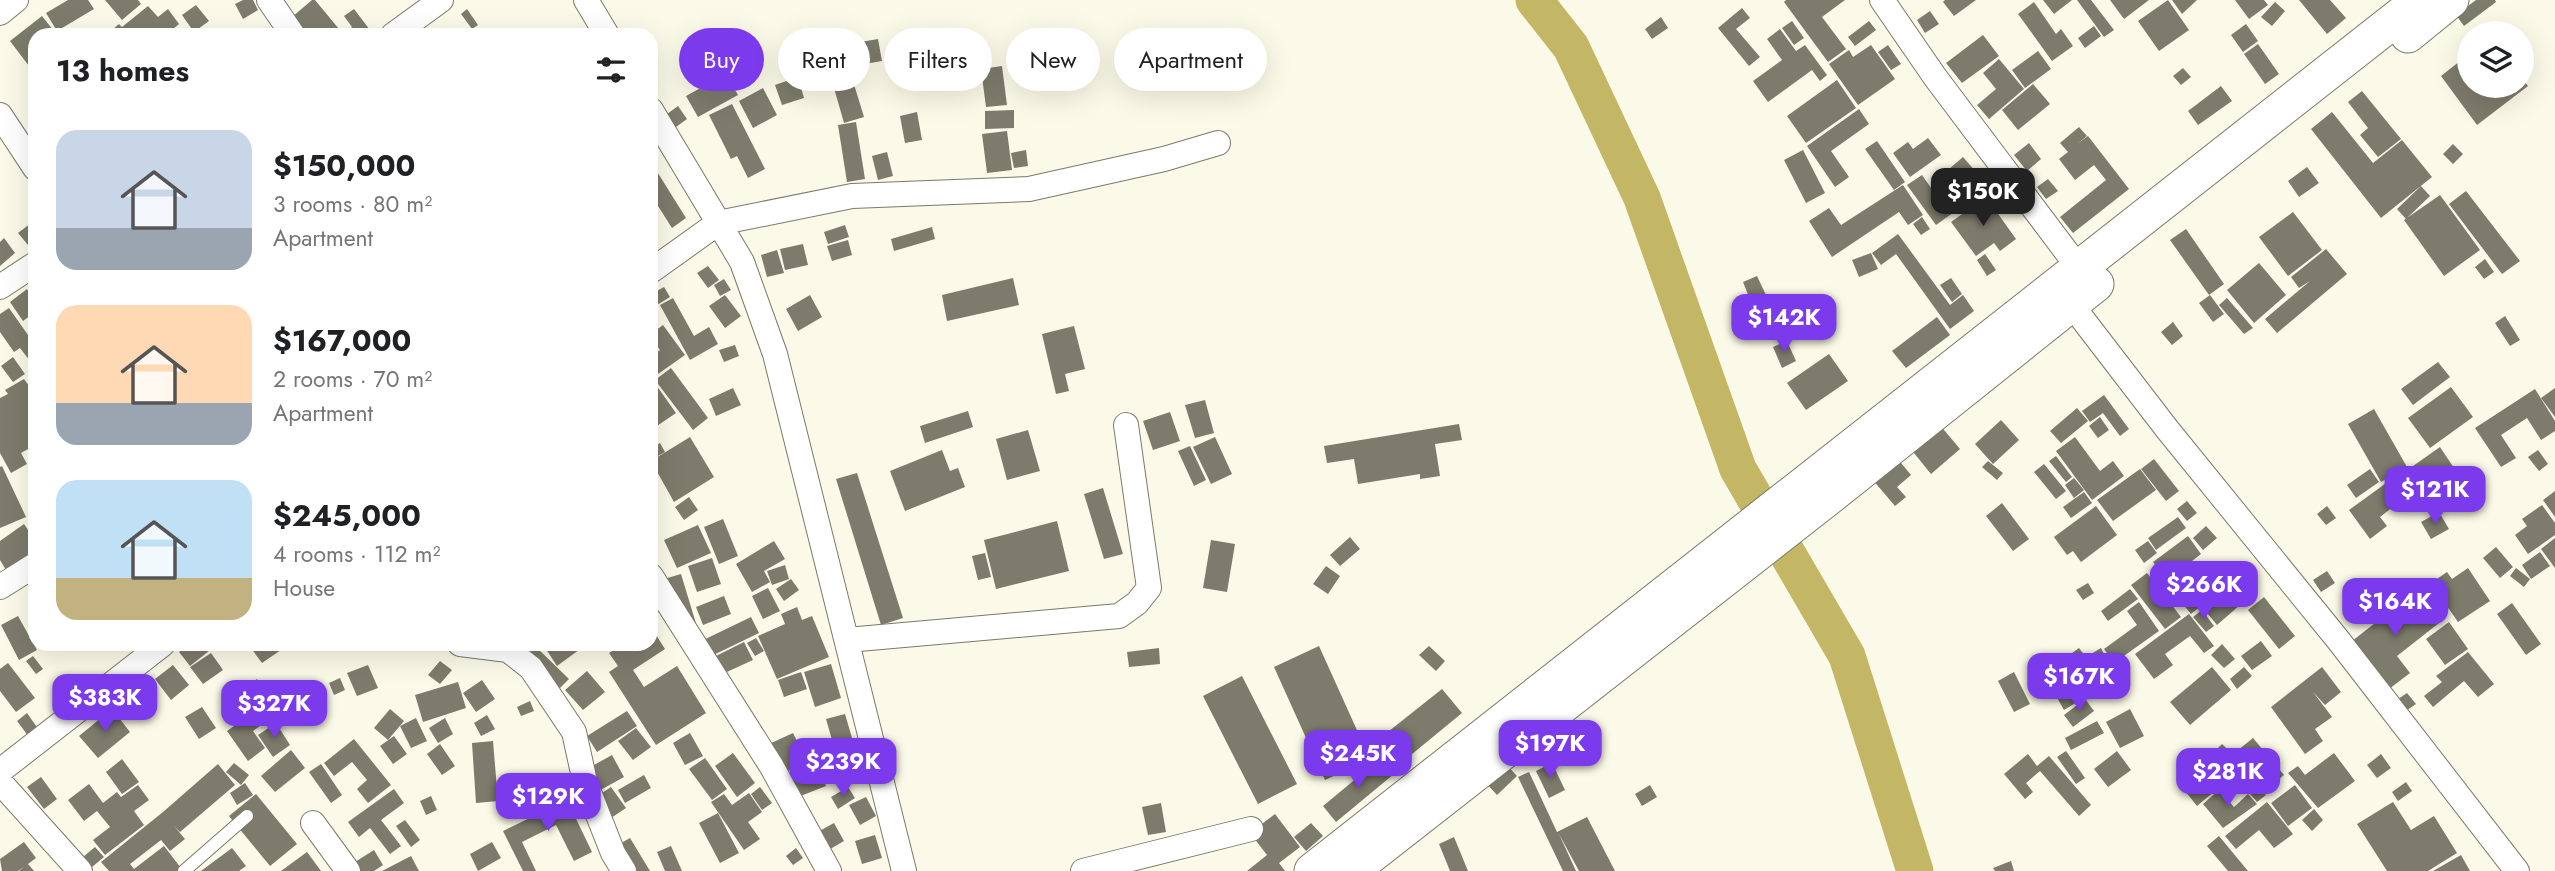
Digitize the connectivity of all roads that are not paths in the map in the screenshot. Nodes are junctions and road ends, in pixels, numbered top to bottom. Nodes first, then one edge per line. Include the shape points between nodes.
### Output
1 (16, 0) edge
2 (270, 0) edge
3 (441, 0) edge
4 (586, 0) edge
5 (1882, 0) edge
6 (2420, 0) edge
7 (2451, 0) edge
8 (0, 13) edge
9 (288, 28) edge
10 (403, 28) edge
11 (603, 28) edge
12 (0, 115) edge
13 (658, 122) edge
14 (1218, 143) dead end
15 (28, 157) edge
16 (718, 223) junction
17 (658, 266) edge
18 (28, 269) edge
19 (2068, 285) junction
20 (0, 287) edge
21 (1126, 425) dead end
22 (28, 569) edge
23 (0, 587) edge
24 (658, 587) edge
25 (1662, 611) junction
26 (847, 640) junction
27 (154, 651) edge
28 (509, 651) edge
29 (0, 771) edge
30 (0, 782) edge
31 (247, 816) dead end
32 (313, 823) dead end
33 (1251, 830) dead end
34 (80, 871) edge
35 (184, 871) edge
36 (348, 871) edge
37 (624, 871) edge
38 (829, 871) edge
39 (904, 871) edge
40 (1083, 871) edge
41 (1312, 871) edge
42 (1351, 871) edge
43 (2517, 871) edge

1 - 8 street
2 - 9 street
3 - 10 street
4 - 11 street
5 - 19 street
6 - 19 main road
7 - 19 main road
12 - 15 street
13 - 16 street
14 - 16 street via 1030,189 852,196
16 - 17 street
16 - 26 street via 742,262 775,354
18 - 20 street
19 - 25 main road
19 - 43 street via 2167,429
21 - 26 street via 1149,587 1137,603 1119,616
22 - 23 street
24 - 38 street via 772,767
25 - 41 main road
25 - 42 main road
26 - 39 street
27 - 29 street
28 - 37 street via 531,668 574,732 585,782
30 - 34 street
31 - 35 lane
32 - 36 street
33 - 40 street

